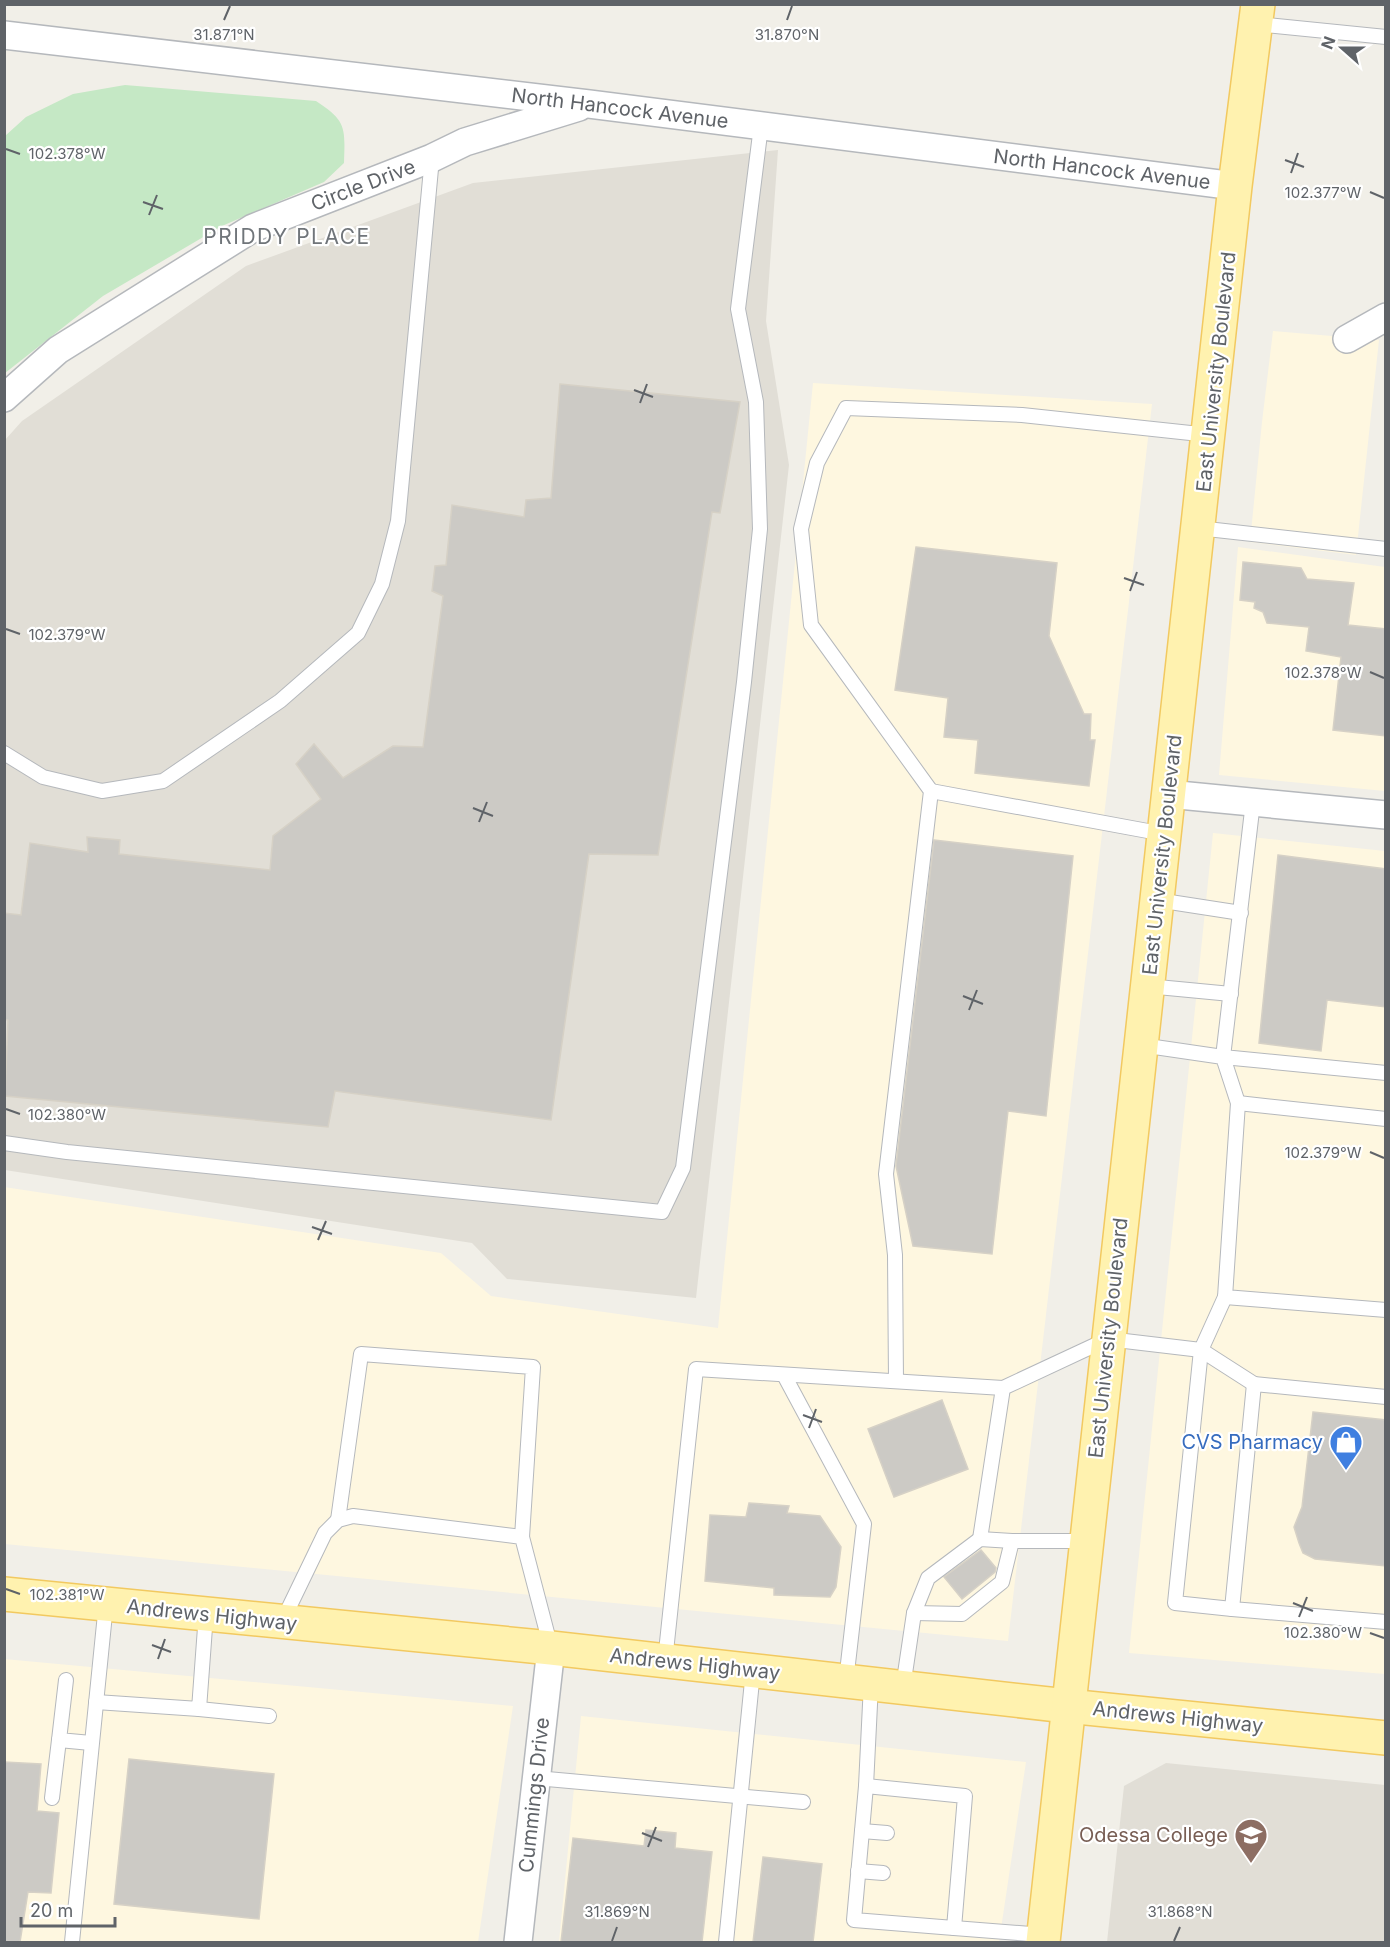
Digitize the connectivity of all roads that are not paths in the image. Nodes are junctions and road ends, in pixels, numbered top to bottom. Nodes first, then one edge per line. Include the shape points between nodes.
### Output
1 (1257, 14) edge
2 (4, 35) edge
3 (1386, 37) edge
4 (589, 104) junction
5 (761, 126) junction
6 (432, 158) junction
7 (1235, 186) junction
8 (1386, 317) edge
9 (1347, 339) dead end
10 (4, 398) edge
11 (1209, 435) junction
12 (1198, 528) junction
13 (1386, 549) edge
14 (4, 753) edge
15 (931, 792) junction
16 (1168, 794) junction
17 (1253, 802) junction
18 (1386, 815) edge
19 (1164, 834) junction
20 (1157, 900) junction
21 (1240, 913) junction
22 (1147, 986) junction
23 (1231, 994) junction
24 (1140, 1045) junction
25 (1223, 1057) junction
26 (1386, 1073) edge
27 (1238, 1103) junction
28 (1386, 1119) edge
29 (4, 1143) edge
30 (1225, 1297) junction
31 (1386, 1311) edge
32 (1108, 1339) junction
33 (1201, 1350) junction
34 (784, 1375) junction
35 (896, 1382) junction
36 (1254, 1384) junction
37 (1003, 1388) junction
38 (1386, 1397) edge
39 (338, 1520) junction
40 (522, 1537) junction
41 (980, 1539) junction
42 (1012, 1541) junction
43 (1086, 1541) junction
44 (4, 1594) edge
45 (106, 1604) junction
46 (1232, 1608) junction
47 (914, 1613) junction
48 (206, 1614) junction
49 (282, 1622) junction
50 (1386, 1622) edge
51 (551, 1648) junction
52 (665, 1661) junction
53 (753, 1671) junction
54 (66, 1680) dead end
55 (859, 1683) junction
56 (903, 1687) junction
57 (96, 1702) junction
58 (1067, 1706) junction
59 (199, 1709) junction
60 (269, 1716) dead end
61 (1386, 1738) edge
62 (58, 1740) junction
63 (91, 1743) junction
64 (536, 1778) junction
65 (866, 1786) junction
66 (741, 1797) junction
67 (52, 1798) dead end
68 (803, 1802) dead end
69 (862, 1831) junction
70 (887, 1833) dead end
71 (858, 1871) junction
72 (884, 1873) dead end
73 (954, 1928) junction
74 (1043, 1939) edge
75 (72, 1942) edge
76 (518, 1942) edge
77 (726, 1942) edge

1 - 3 lane
1 - 7 main road, East University Boulevard
2 - 4 street, North Hancock Avenue
4 - 5 street, North Hancock Avenue
4 - 6 street, Circle Drive via 465,142
5 - 7 street, North Hancock Avenue
5 - 29 lane via 738,309 756,402 760,529 683,1168 662,1212
6 - 10 street, Circle Drive via 253,228 58,350
6 - 14 lane via 398,521 382,584 358,633 280,701 163,781 102,791 43,777
7 - 11 main road, East University Boulevard
8 - 9 street
11 - 12 main road, East University Boulevard
11 - 15 lane via 1022,415 846,408 817,463 801,529 811,625
12 - 13 lane
12 - 16 main road, East University Boulevard
15 - 19 lane
15 - 35 lane via 886,1174 895,1256
16 - 17 street
16 - 19 main road, East University Boulevard
17 - 18 street
17 - 21 lane
19 - 20 main road, East University Boulevard
20 - 21 lane
20 - 22 main road, East University Boulevard
21 - 23 lane
22 - 23 lane
22 - 24 main road, East University Boulevard
23 - 25 lane
24 - 25 lane
24 - 32 main road, East University Boulevard
25 - 26 lane
25 - 27 lane
27 - 28 lane
27 - 30 lane
30 - 31 lane
30 - 33 lane
32 - 33 lane
32 - 37 lane
32 - 43 main road, East University Boulevard
33 - 36 lane
33 - 46 lane via 1175,1603
34 - 35 lane
34 - 52 lane via 696,1369
34 - 55 lane via 864,1524
35 - 37 lane
36 - 38 lane
36 - 46 lane
37 - 41 lane
39 - 40 lane via 353,1516
39 - 40 lane via 361,1354 533,1367
39 - 49 lane via 325,1533
40 - 51 lane
41 - 42 lane
41 - 47 lane via 928,1578
42 - 43 lane
42 - 47 lane via 1002,1582 962,1614
43 - 58 main road, East University Boulevard
44 - 45 main road, Andrews Highway
45 - 48 main road, Andrews Highway
45 - 57 lane
46 - 50 lane
47 - 56 lane
48 - 49 main road, Andrews Highway
48 - 59 lane
49 - 51 main road, Andrews Highway
51 - 52 main road, Andrews Highway
51 - 64 street, Cummings Drive
52 - 53 main road, Andrews Highway
53 - 55 main road, Andrews Highway
53 - 66 lane
54 - 62 lane
55 - 56 main road, Andrews Highway
55 - 65 lane
56 - 58 main road, Andrews Highway
57 - 59 lane
57 - 63 lane
58 - 61 main road, Andrews Highway
58 - 74 main road, East University Boulevard
59 - 60 lane
62 - 63 lane
62 - 67 lane
63 - 75 lane
64 - 66 lane
64 - 76 street, Cummings Drive
65 - 69 lane
65 - 73 lane via 965,1796 956,1839
66 - 68 lane
66 - 77 lane
69 - 70 lane
69 - 71 lane
71 - 72 lane
71 - 73 lane via 854,1920
73 - 74 lane

